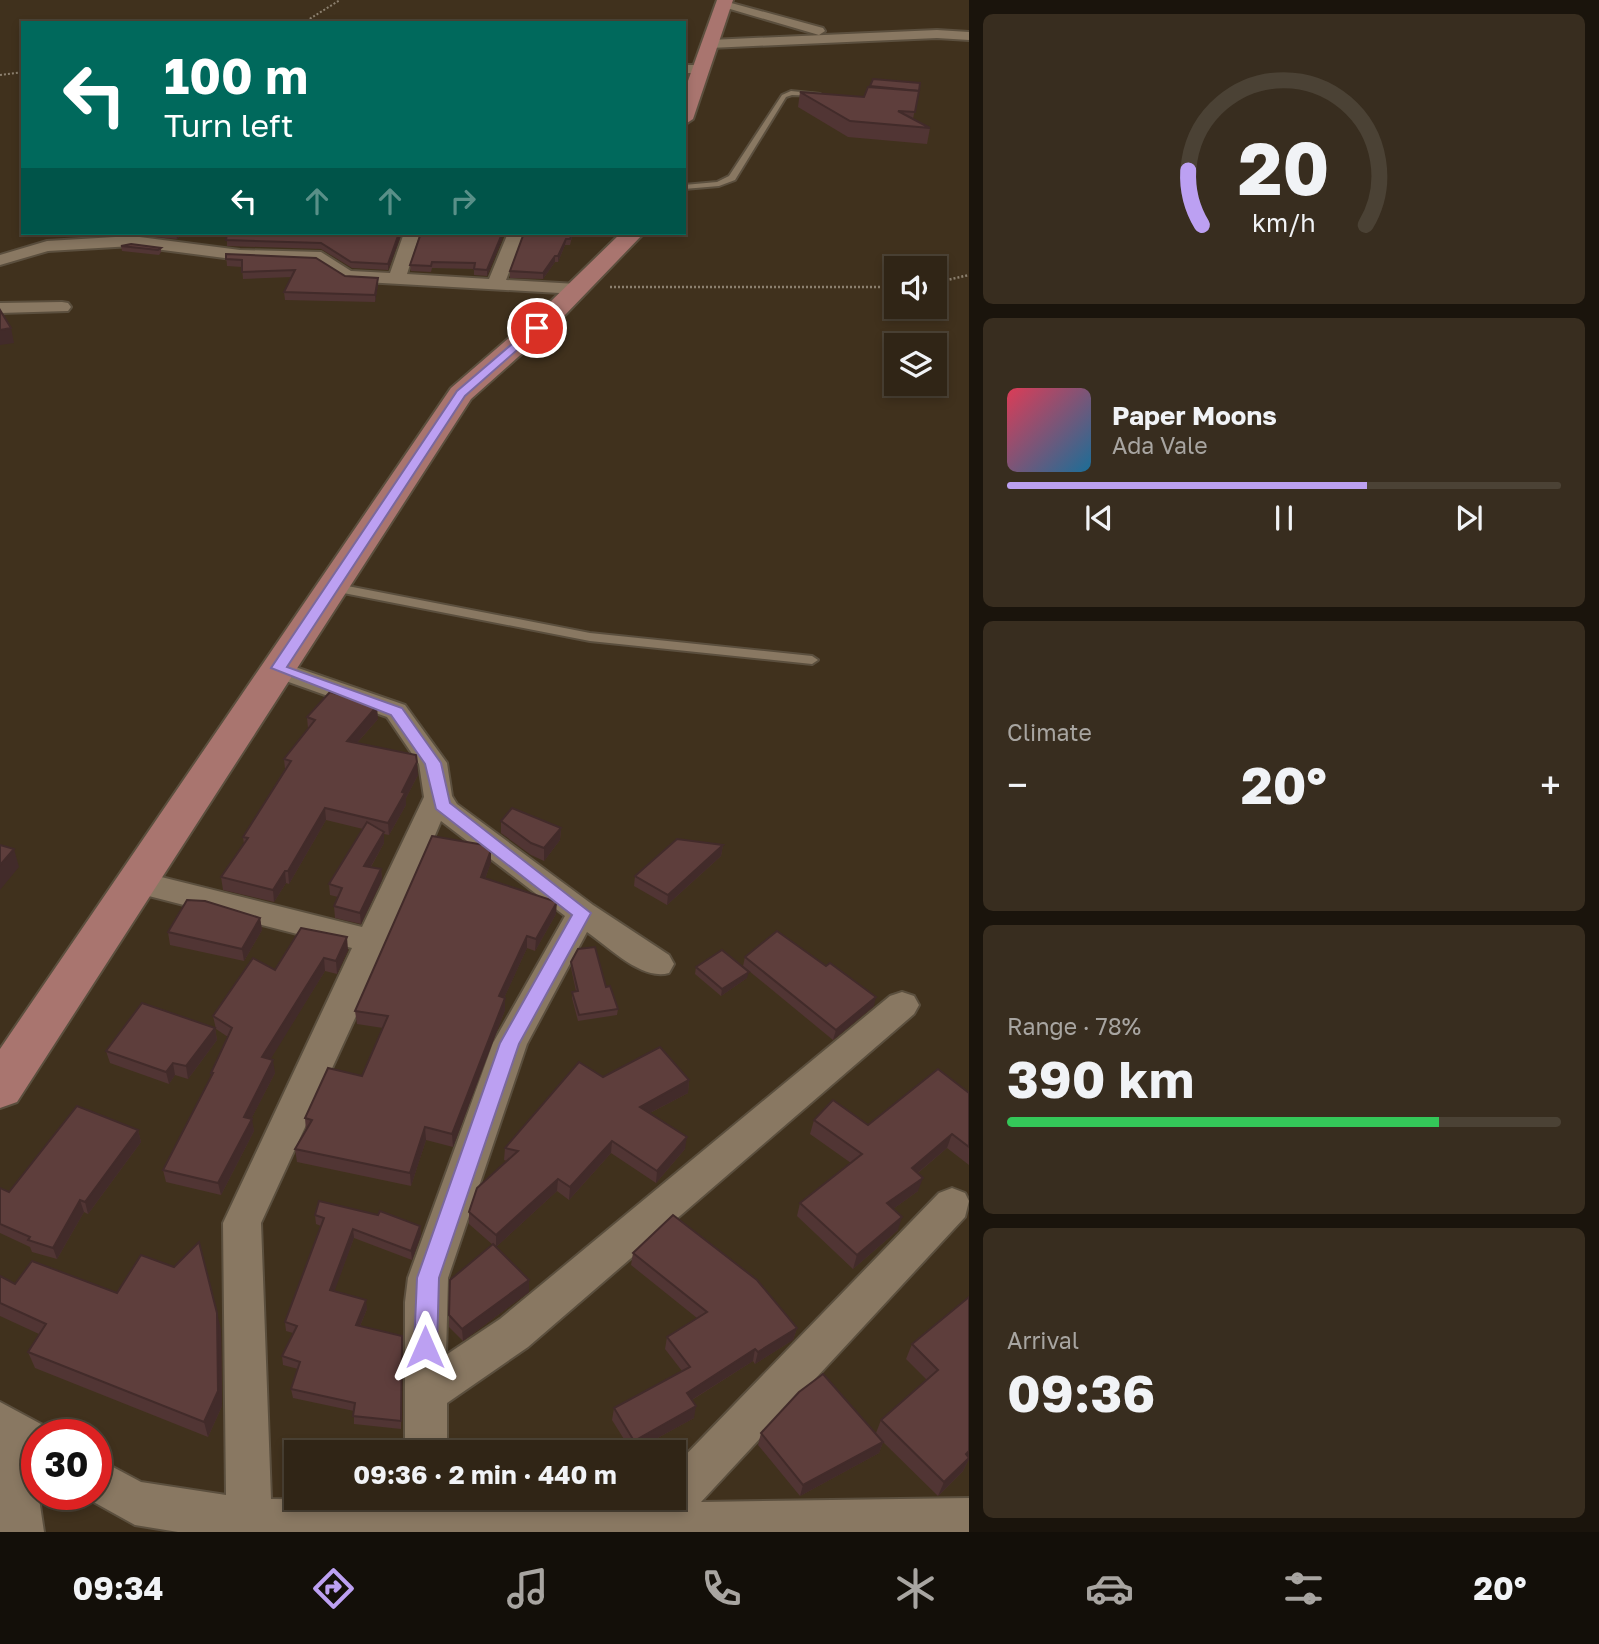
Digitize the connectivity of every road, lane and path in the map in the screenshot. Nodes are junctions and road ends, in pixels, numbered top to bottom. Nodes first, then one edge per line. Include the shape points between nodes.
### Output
1 (340, 0) edge
2 (725, 2) edge
3 (306, 21) edge
4 (969, 36) edge
5 (847, 38) junction
6 (710, 44) junction
7 (693, 69) edge
8 (21, 72) edge
9 (0, 75) edge
10 (825, 95) edge
11 (686, 106) edge
12 (686, 187) edge
13 (410, 235) edge
14 (515, 235) edge
15 (630, 235) edge
16 (0, 260) edge
17 (969, 275) edge
18 (396, 280) junction
19 (947, 280) edge
20 (496, 284) junction
21 (579, 287) junction
22 (884, 287) edge
23 (62, 307) dead end
24 (0, 308) edge
25 (332, 587) junction
26 (812, 660) dead end
27 (278, 668) junction
28 (438, 797) junction
29 (137, 882) junction
30 (582, 913) junction
31 (374, 943) junction
32 (658, 964) dead end
33 (902, 1005) dead end
34 (0, 1088) edge
35 (952, 1205) dead end
36 (426, 1393) junction
37 (14, 1431) edge
38 (426, 1440) edge
39 (112, 1489) edge
40 (440, 1519) edge
41 (969, 1520) edge
42 (249, 1521) junction
43 (627, 1528) edge
44 (22, 1532) edge

1 - 3 path
2 - 5 street
2 - 6 main road
4 - 5 street
5 - 6 street
6 - 7 main road
7 - 11 main road
8 - 9 path
10 - 12 lane via 786,94 732,178
13 - 18 street
14 - 20 street
15 - 21 main road
16 - 18 street via 47,246 132,241 240,255 321,257 347,276
17 - 19 path
18 - 20 street
20 - 21 street
21 - 22 path
21 - 25 main road via 461,394
23 - 24 street
25 - 26 lane via 590,637
25 - 27 main road
27 - 28 street via 396,711 433,763
27 - 29 main road
28 - 30 street via 447,811
28 - 31 street
29 - 31 street
29 - 34 main road
30 - 32 street
30 - 36 street via 510,1043 428,1278
31 - 42 street via 242,1223
33 - 36 street via 514,1333
35 - 43 street
36 - 38 street
37 - 44 street
39 - 42 street via 135,1503
40 - 42 street
40 - 43 street
41 - 43 street

